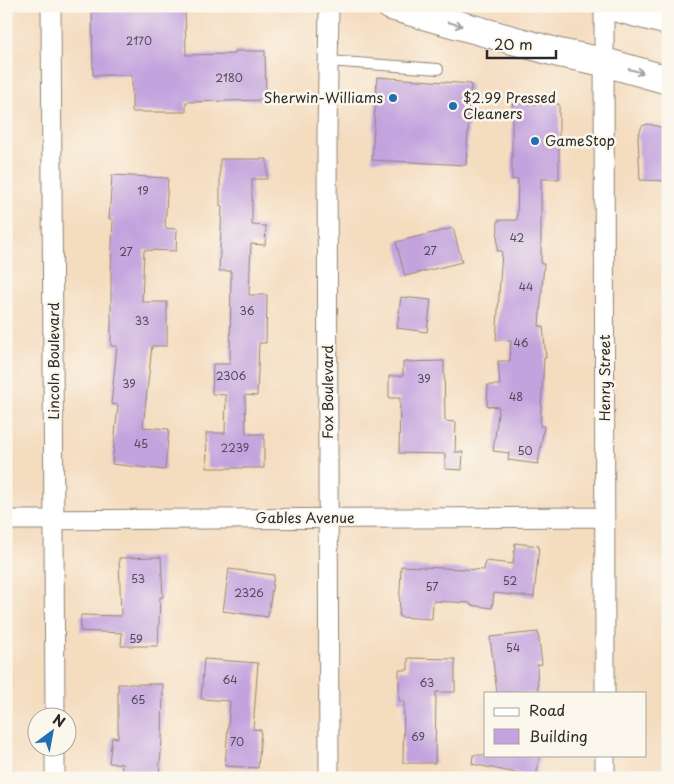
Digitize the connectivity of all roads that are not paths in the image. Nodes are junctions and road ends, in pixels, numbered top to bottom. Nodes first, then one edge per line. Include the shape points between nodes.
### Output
1 (51, 6) edge
2 (329, 6) edge
3 (391, 6) edge
4 (604, 6) edge
5 (610, 6) edge
6 (668, 21) edge
7 (328, 61) junction
8 (604, 62) junction
9 (438, 69) dead end
10 (668, 80) edge
11 (605, 517) junction
12 (328, 518) junction
13 (6, 520) edge
14 (54, 520) junction
15 (605, 692) edge
16 (55, 706) edge
17 (55, 756) edge
18 (605, 756) edge
19 (55, 778) edge
20 (329, 778) edge
21 (605, 778) edge

1 - 14 street, Lincoln Boulevard
2 - 7 street, Fox Boulevard
3 -> 8 highway
4 - 8 street, Henry Street
5 - 6 highway
7 - 9 lane
7 - 12 street, Fox Boulevard
8 -> 10 highway
8 - 11 street, Henry Street
11 - 12 street, Gables Avenue
11 - 15 street, Henry Street
12 - 14 street, Gables Avenue
12 - 20 street, Fox Boulevard
13 - 14 street, Gables Avenue
14 - 16 street, Lincoln Boulevard
17 - 19 street
18 - 21 street

